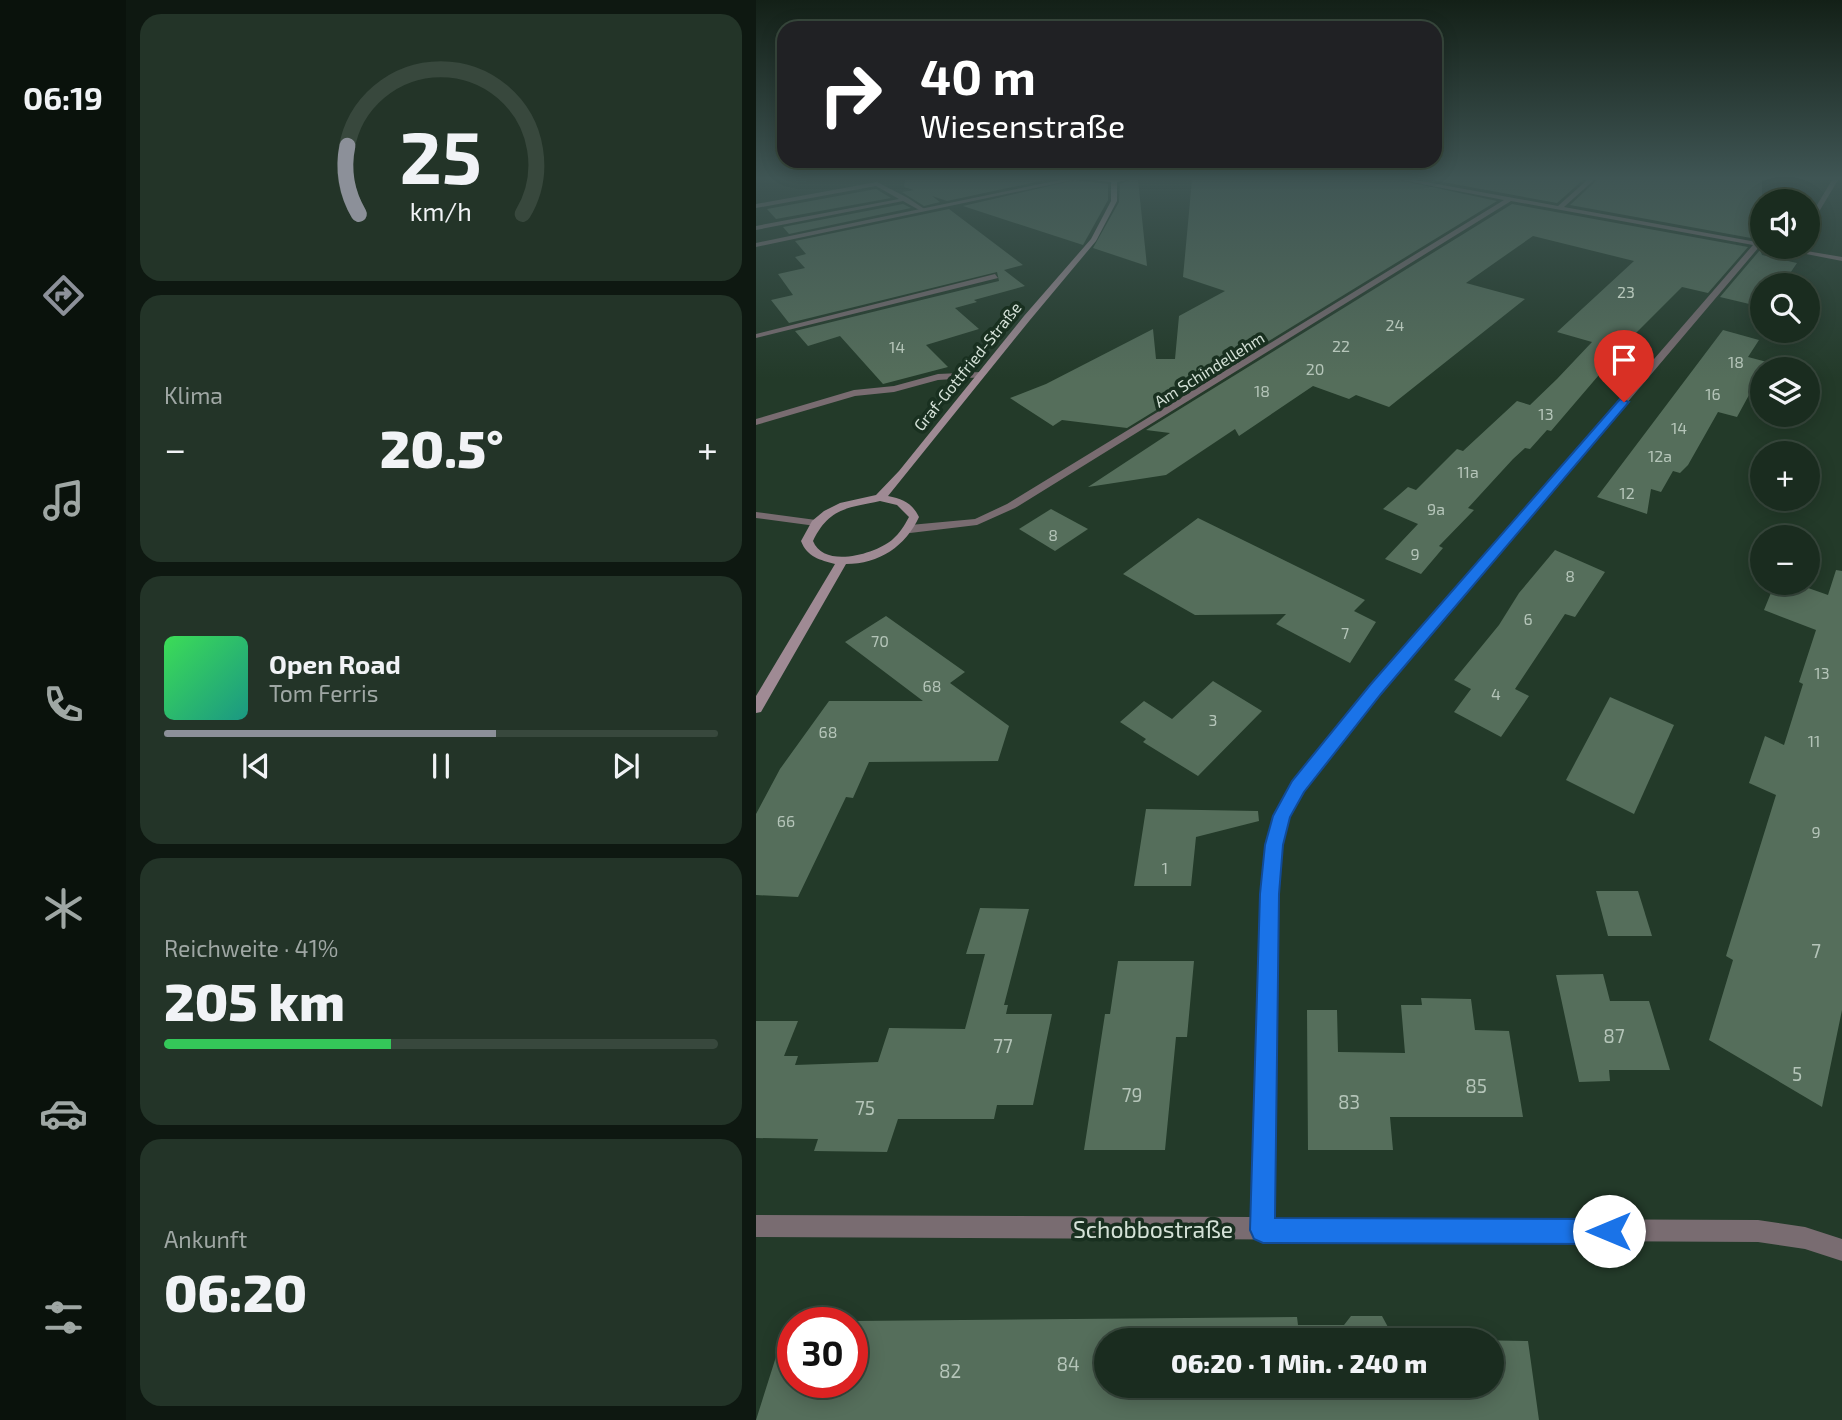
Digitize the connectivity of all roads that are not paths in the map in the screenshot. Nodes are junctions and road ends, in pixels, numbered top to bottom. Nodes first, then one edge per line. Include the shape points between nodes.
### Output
1 (1089, 246) edge
2 (1435, 246) edge
3 (1820, 254) edge
4 (1750, 257) edge
5 (1842, 259) edge
6 (995, 276) dead end
7 (756, 336) edge
8 (981, 376) junction
9 (756, 422) edge
10 (880, 498) junction
11 (756, 515) edge
12 (816, 523) junction
13 (911, 529) junction
14 (843, 560) junction
15 (756, 708) edge
16 (756, 1226) edge
17 (1263, 1230) junction
18 (1842, 1250) edge

1 - 8 street, Graf-Gottfried-Straße
2 - 13 street, Am Schindellehm via 1011,506 977,522
3 - 5 street
4 - 17 street via 1376,690 1298,787 1282,816 1270,894
6 - 7 street
8 - 9 street via 938,377 854,393
8 - 10 street, Graf-Gottfried-Straße
10 - 12 street via 844,505
10 - 13 street via 909,507 914,517
11 - 12 street
12 - 14 street via 807,541 810,549 828,559
13 - 14 street via 891,547
14 - 15 street
16 - 17 street, Schobbostraße
17 - 18 street, Schobbostraße via 1758,1231 1805,1238

